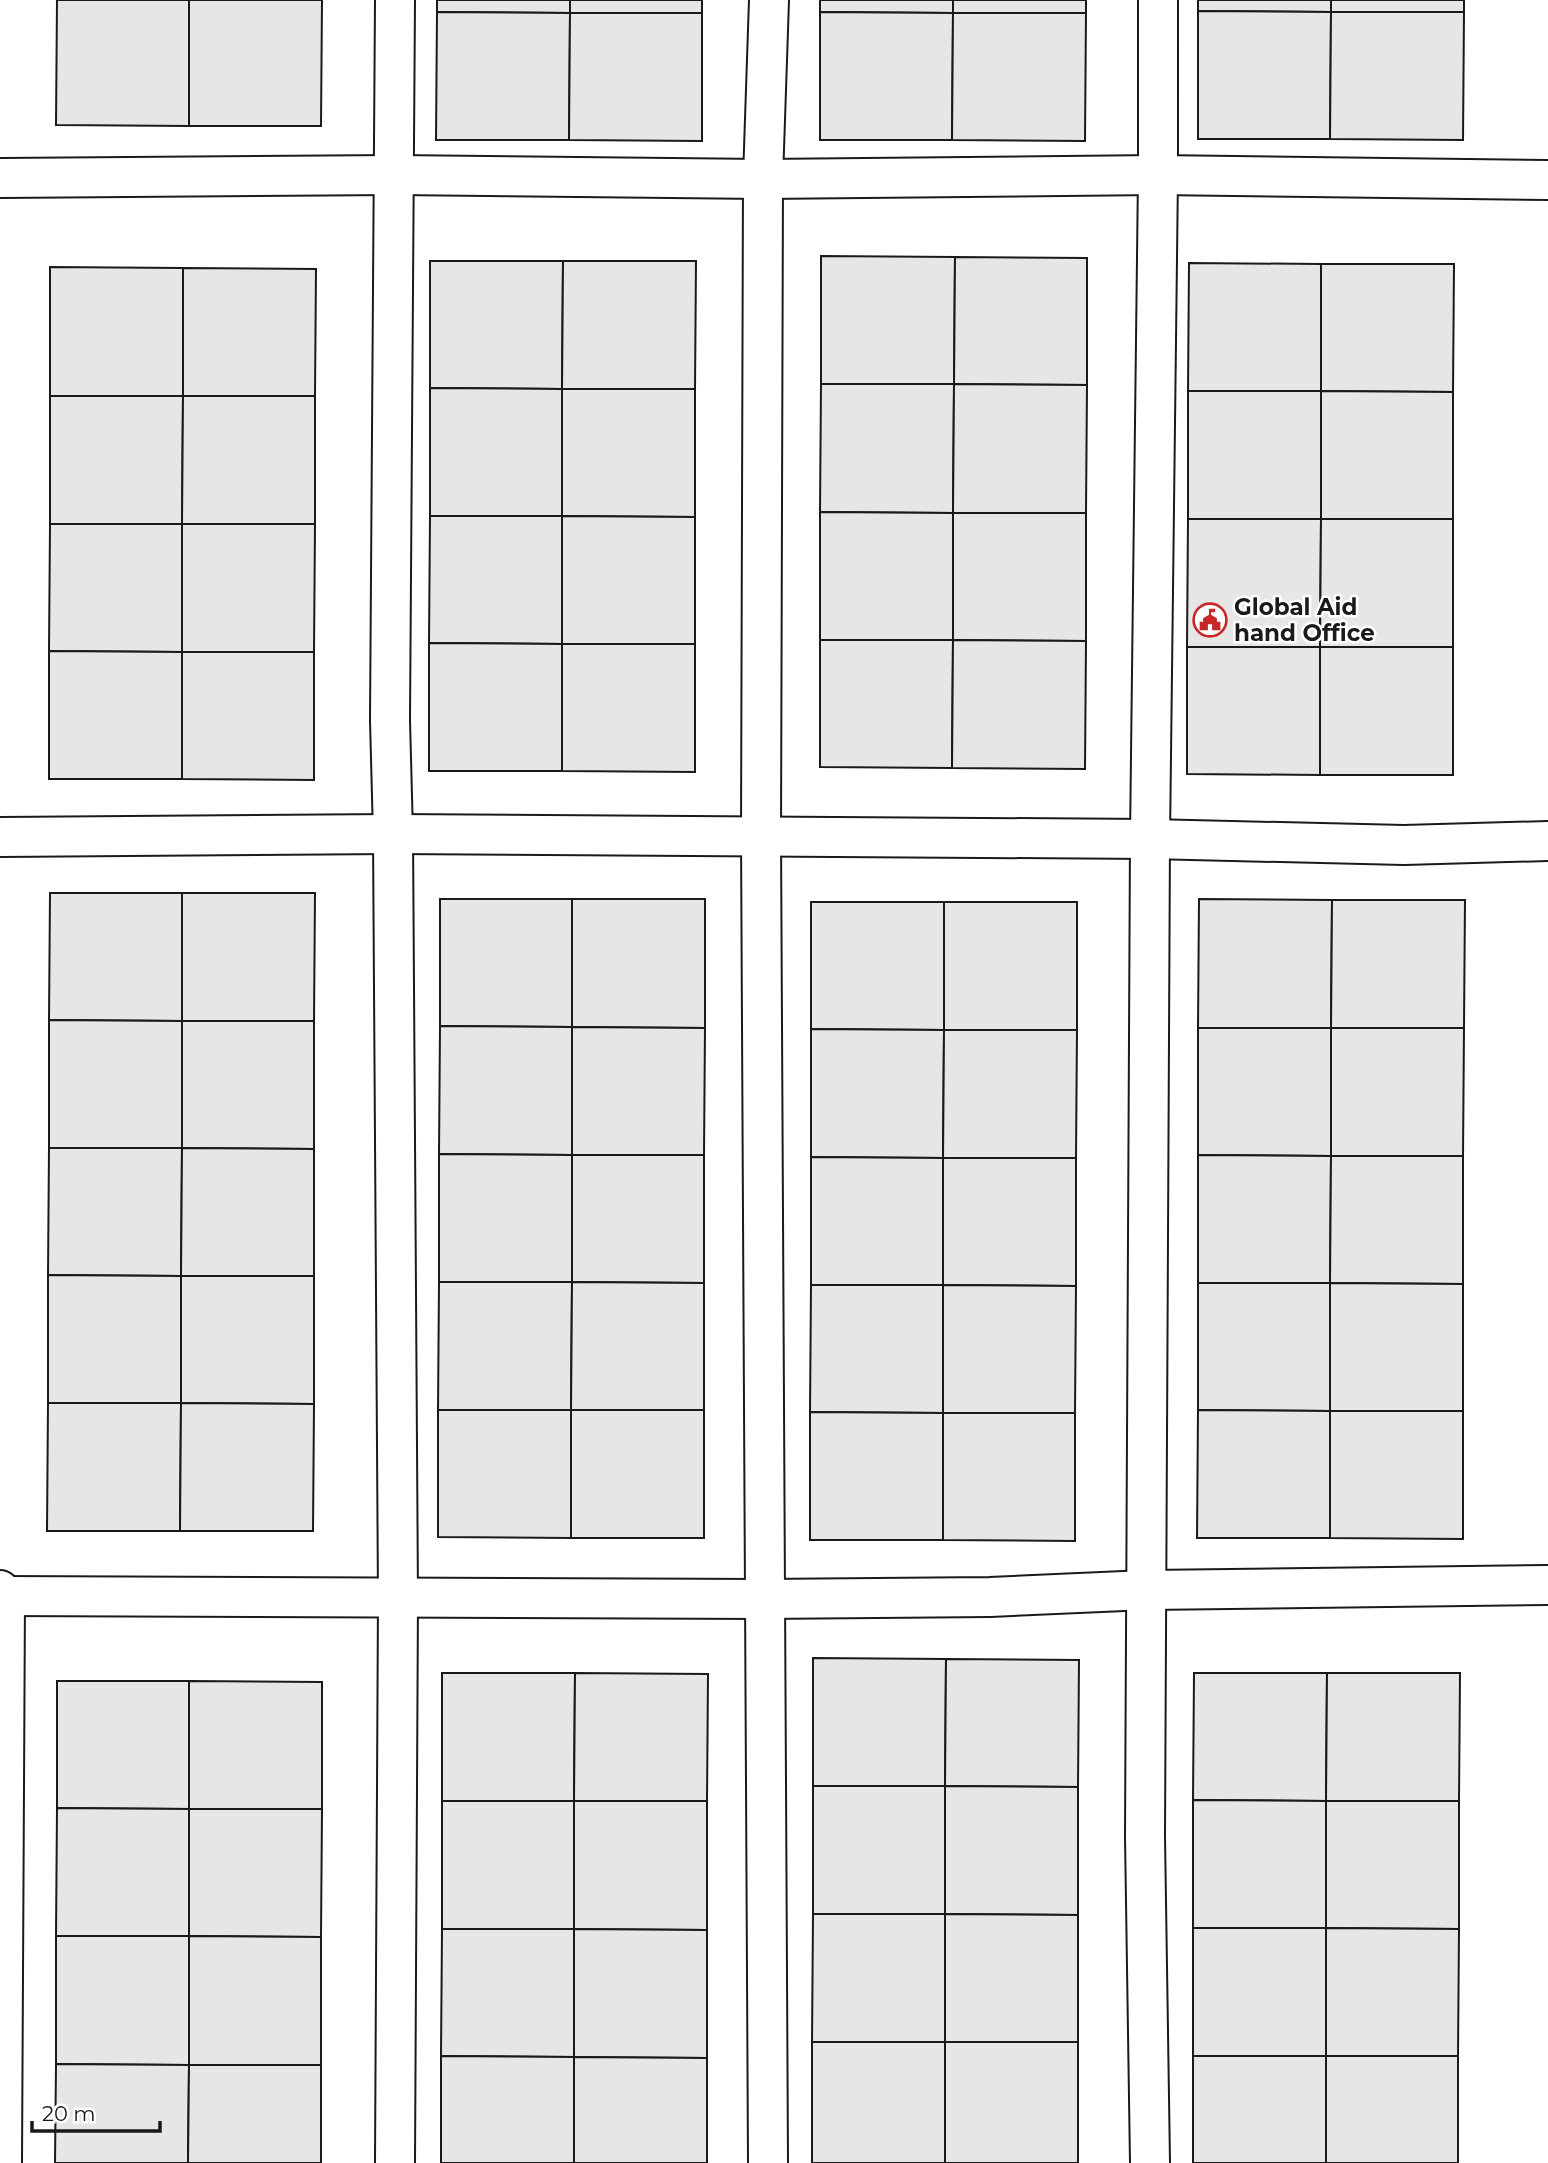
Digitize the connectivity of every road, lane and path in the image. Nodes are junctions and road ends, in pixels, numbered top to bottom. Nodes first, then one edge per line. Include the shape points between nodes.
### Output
1 (395, 0) edge
2 (769, 0) edge
3 (1158, 0) edge
4 (395, 175) junction
5 (1158, 175) junction
6 (0, 178) edge
7 (763, 179) junction
8 (1548, 180) edge
9 (393, 834) junction
10 (761, 836) junction
11 (0, 837) edge
12 (1150, 839) junction
13 (1548, 841) edge
14 (1548, 1585) edge
15 (1147, 1590) junction
16 (2, 1594) edge
17 (398, 1599) junction
18 (764, 1599) junction
19 (2, 2163) edge
20 (395, 2163) edge
21 (768, 2163) edge
22 (1150, 2163) edge

1 - 4 street
2 - 7 street
3 - 5 street
4 - 6 street
4 - 7 street
4 - 9 street
5 - 7 street
5 - 8 street
5 - 12 street
7 - 10 street
9 - 10 street
9 - 11 street
9 - 17 street
10 - 12 street
10 - 18 street
12 - 13 street via 1404,845
12 - 15 street
14 - 15 street
15 - 18 street
15 - 22 street
16 - 17 street
16 - 19 street
17 - 18 street
17 - 20 street
18 - 21 street

